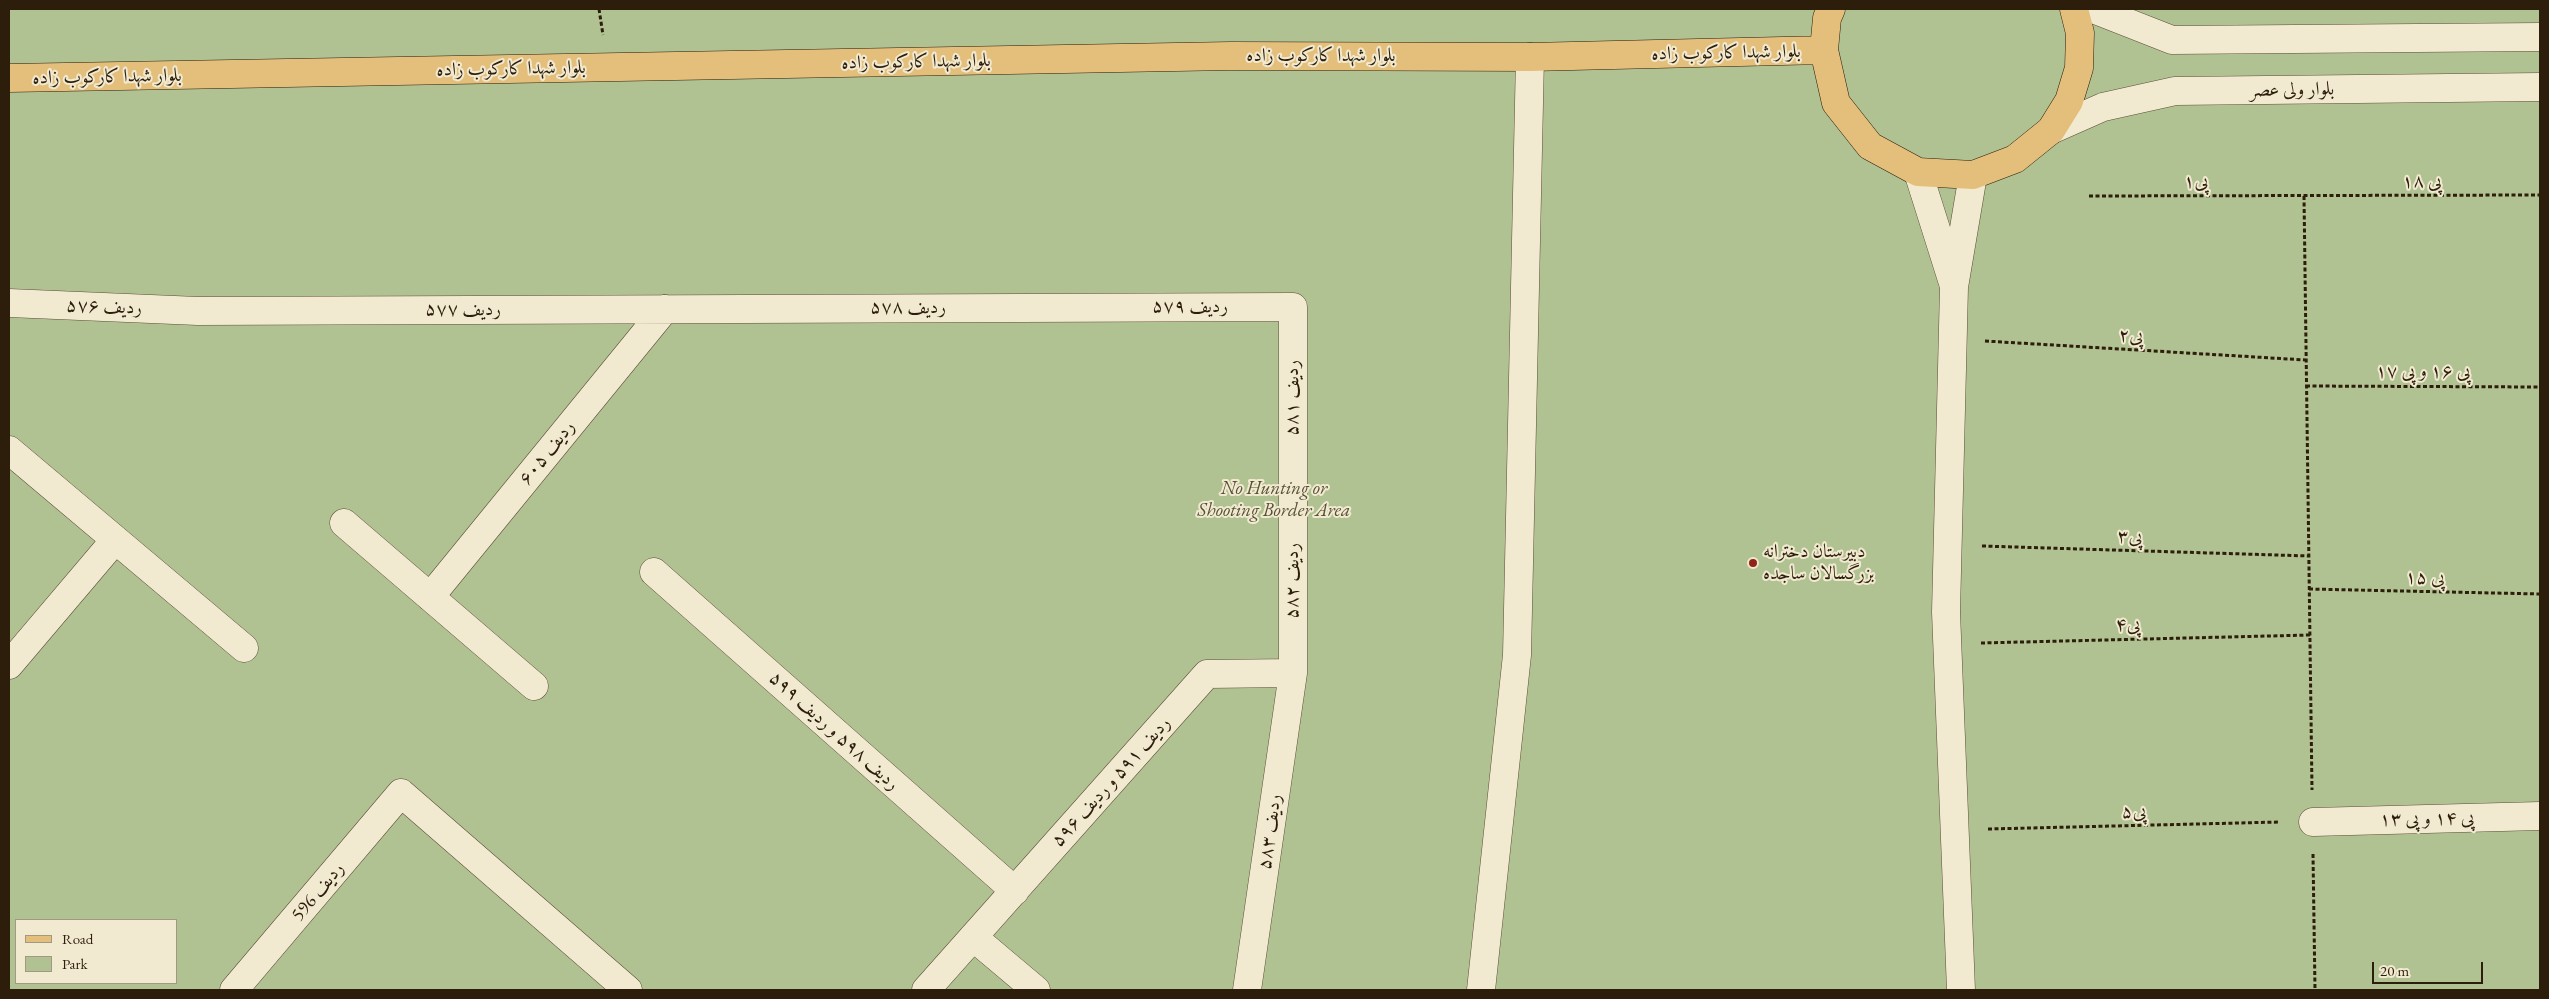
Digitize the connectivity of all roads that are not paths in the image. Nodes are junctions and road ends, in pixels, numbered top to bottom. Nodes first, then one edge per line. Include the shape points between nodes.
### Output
1 (1831, 9) edge
2 (2074, 9) edge
3 (2093, 9) edge
4 (2540, 37) edge
5 (1824, 50) junction
6 (1530, 57) junction
7 (9, 78) edge
8 (2540, 87) edge
9 (2051, 130) junction
10 (1918, 172) junction
11 (1973, 175) junction
12 (1954, 287) junction
13 (9, 303) edge
14 (1087, 307) joint
15 (1293, 307) joint
16 (665, 309) junction
17 (729, 309) joint
18 (198, 311) joint
19 (9, 450) edge
20 (1293, 490) joint
21 (344, 523) dead end
22 (115, 540) junction
23 (654, 572) dead end
24 (430, 597) junction
25 (244, 648) dead end
26 (9, 665) edge
27 (1293, 673) junction
28 (534, 686) dead end
29 (2540, 816) edge
30 (2313, 822) road end
31 (1014, 891) junction
32 (973, 937) junction
33 (234, 990) edge
34 (628, 990) edge
35 (926, 990) edge
36 (1036, 990) edge
37 (1247, 990) edge
38 (1481, 990) edge
39 (1961, 990) edge

1 - 5 main road
2 - 9 main road via 2080,33 2079,68 2069,101
3 - 4 street via 2172,40
5 - 6 main road, بلوار شهدا کارکوب زاده
5 - 10 main road via 1836,103 1870,146
6 - 7 main road, بلوار شهدا کارکوب زاده via 1221,56
6 - 38 street via 1517,654
8 - 9 street, بلوار ولی عصر via 2175,91 2103,107
9 - 11 main road via 2015,159
10 - 11 main road
10 - 12 street
11 - 12 street
12 - 39 street via 1946,612
13 - 18 street, ردیف ۵۷۶
14 - 15 street, ردیف ۵۷۹
14 - 17 street, ردیف ۵۷۸
15 - 20 street, ردیف ۵۸۱
16 - 17 street, ردیف ۵۷۷
16 - 18 street, ردیف ۵۷۷
16 - 24 street, ردیف ۶۰۵
19 - 22 street
20 - 27 street, ردیف ۵۸۲
21 - 24 street
22 - 25 street
22 - 26 street
23 - 31 street, ردیف ۵۹۸ و ردیف ۵۹۹
24 - 28 street
27 - 31 street, ردیف ۵۹۱ و ردیف ۵۹۶ via 1207,674
27 - 37 street, ردیف ۵۸۳
29 - 30 street, پی ۱۴ و پی ۱۳
31 - 32 street, ردیف ۵۹۱ و ردیف ۵۹۶
32 - 35 street, ردیف ۵۹۱ و ردیف ۵۹۶
32 - 36 street
33 - 34 street, ردیف 596 via 401,793

